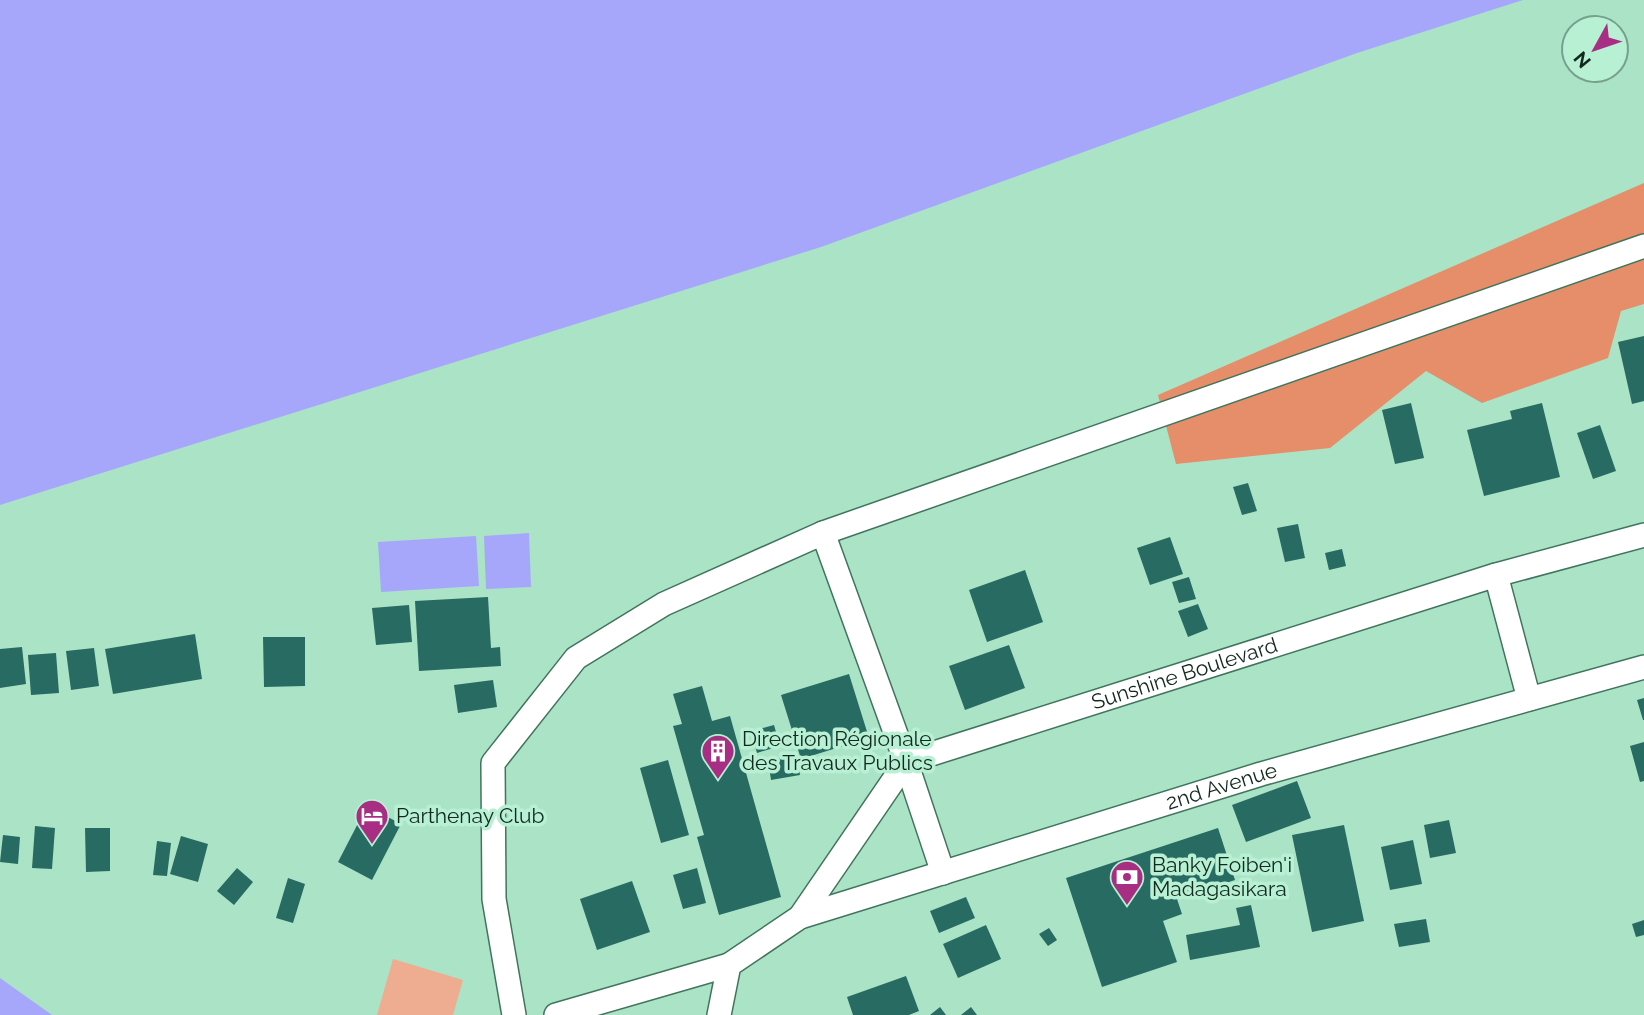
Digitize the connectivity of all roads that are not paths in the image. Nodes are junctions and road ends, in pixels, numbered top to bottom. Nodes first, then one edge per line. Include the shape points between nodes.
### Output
1 (1644, 246) edge
2 (823, 533) junction
3 (1644, 535) edge
4 (1496, 575) junction
5 (1644, 667) edge
6 (1529, 699) junction
7 (906, 762) junction
8 (943, 873) junction
9 (800, 917) junction
10 (729, 965) junction
11 (514, 1015) edge
12 (556, 1015) edge
13 (719, 1015) edge

1 - 2 street
2 - 7 street
2 - 11 street via 664,604 576,658 494,763 494,899
3 - 4 street, Sunshine Boulevard
4 - 6 street
4 - 7 street, Sunshine Boulevard
5 - 6 street, 2nd Avenue
6 - 8 street, 2nd Avenue via 1261,774
7 - 8 street
7 - 9 street
8 - 9 street, 2nd Avenue
9 - 10 street
10 - 12 street
10 - 13 street

